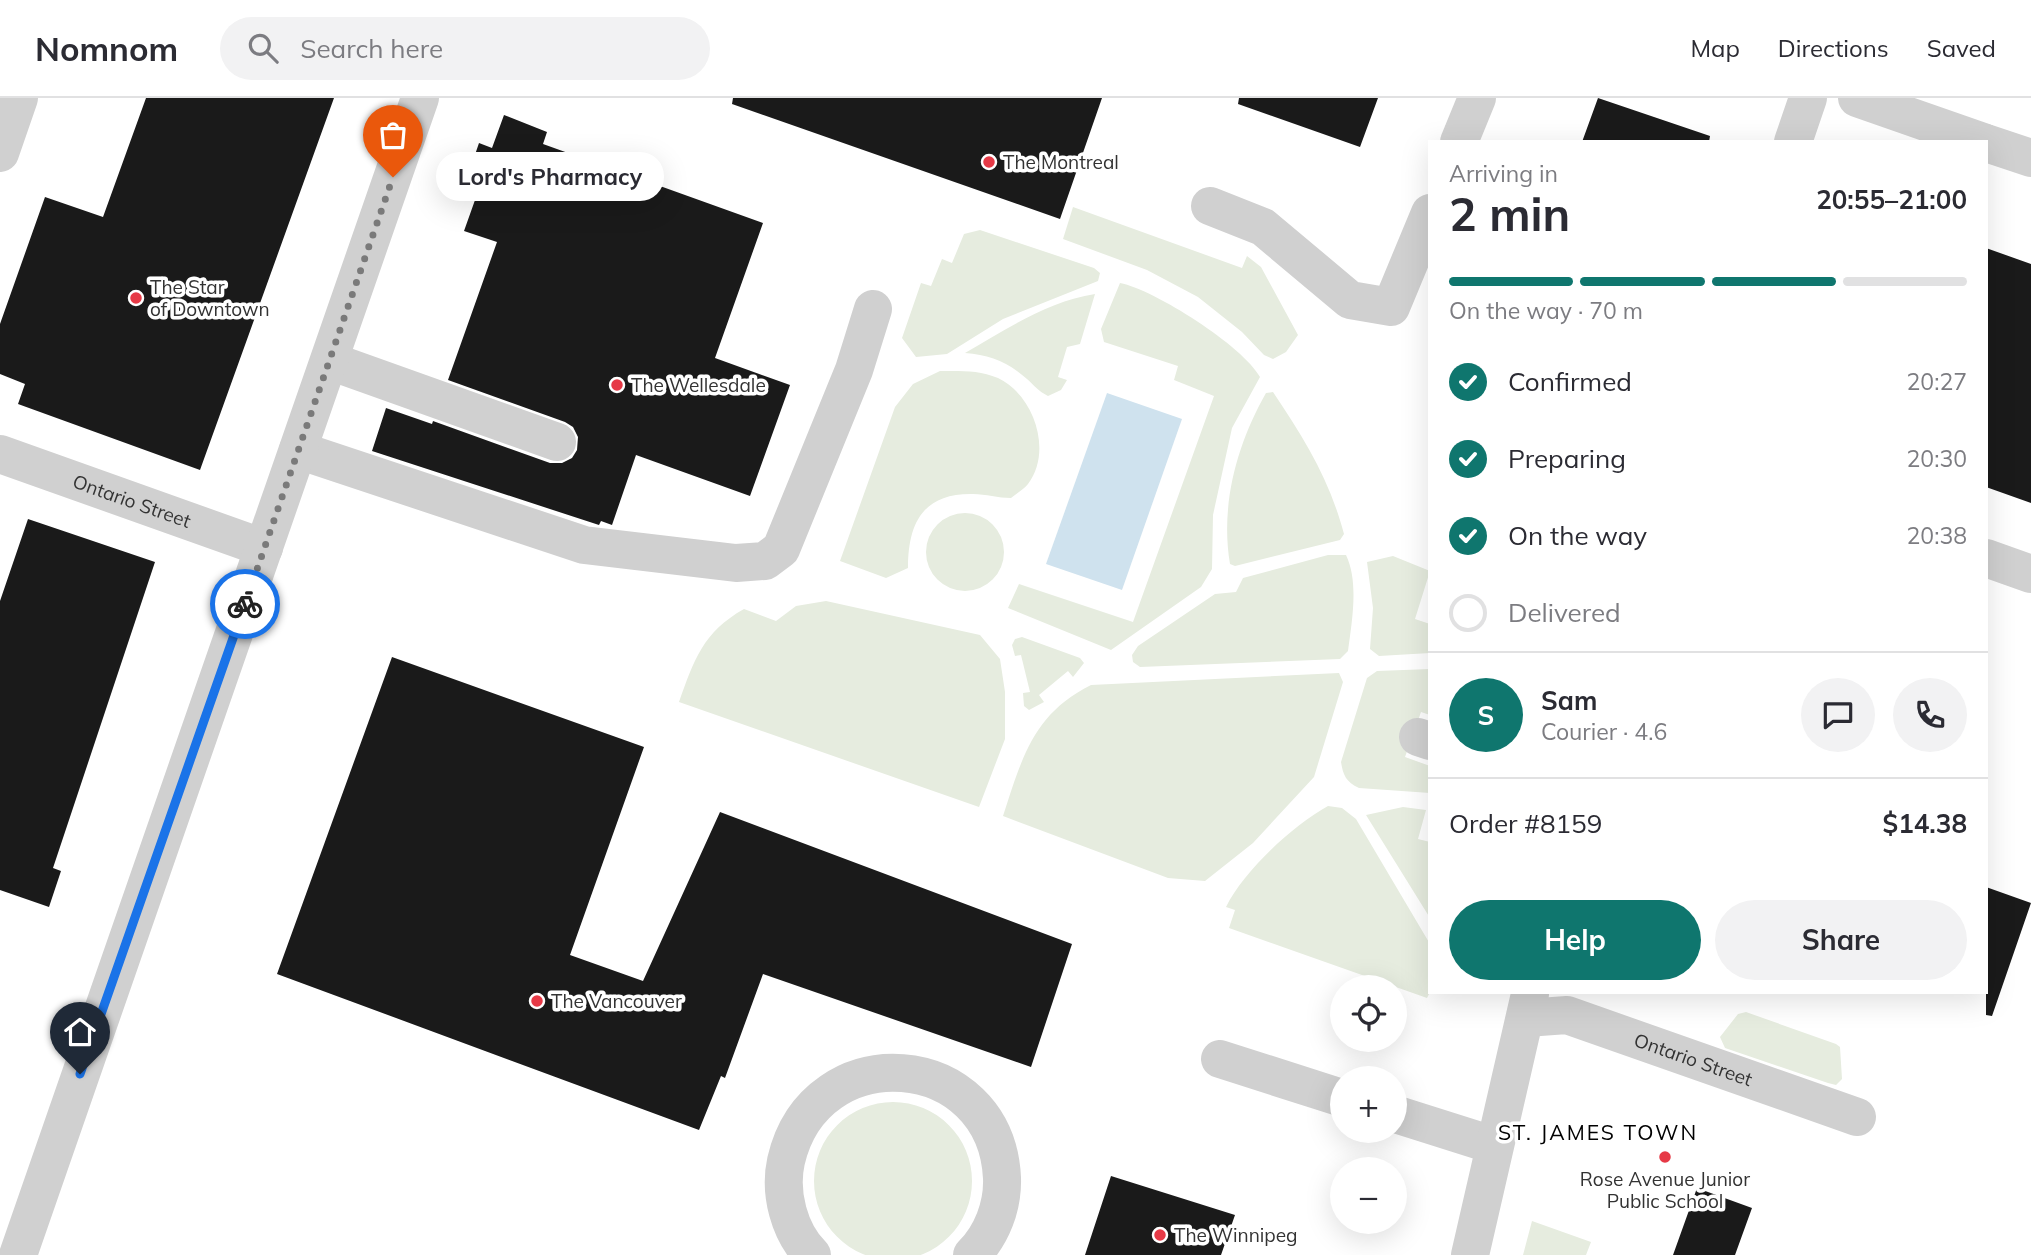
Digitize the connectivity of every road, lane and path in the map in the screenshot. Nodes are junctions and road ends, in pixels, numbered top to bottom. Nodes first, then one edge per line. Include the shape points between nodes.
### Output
1 (19, 98) edge
2 (420, 98) edge
3 (1477, 98) edge
4 (1808, 98) edge
5 (1857, 98) edge
6 (1460, 140) edge
7 (1794, 140) edge
8 (1979, 140) edge
9 (1988, 143) edge
10 (0, 153) edge
11 (2031, 158) edge
12 (1210, 205) dead end
13 (1428, 218) edge
14 (873, 309) dead end
15 (330, 361) junction
16 (557, 442) dead end
17 (298, 450) junction
18 (0, 454) edge
19 (264, 548) junction
20 (1988, 559) edge
21 (2031, 574) edge
22 (1528, 1005) edge
23 (1220, 1059) dead end
24 (1330, 1094) edge
25 (1857, 1117) dead end
26 (1407, 1118) edge
27 (1493, 1145) junction
28 (18, 1255) edge
29 (812, 1255) edge
30 (972, 1255) edge
31 (1469, 1255) edge

1 - 10 street
2 - 15 street
3 - 6 street
4 - 7 street
5 - 8 street
9 - 11 street
12 - 13 street via 1263,227 1350,300 1391,307
14 - 17 street via 854,370 781,549 765,561 736,563 584,545
15 - 16 street
15 - 17 street
17 - 19 street
18 - 19 street, Ontario Street
19 - 28 street
20 - 21 street
22 - 25 street, Ontario Street
22 - 27 street
23 - 24 street
26 - 27 street
27 - 31 street
29 - 30 street via 793,1228 785,1200 783,1172 790,1144 803,1118 822,1097 874,1073 903,1072 931,1078 956,1091 977,1110 992,1134 1001,1162 1002,1190 996,1218

